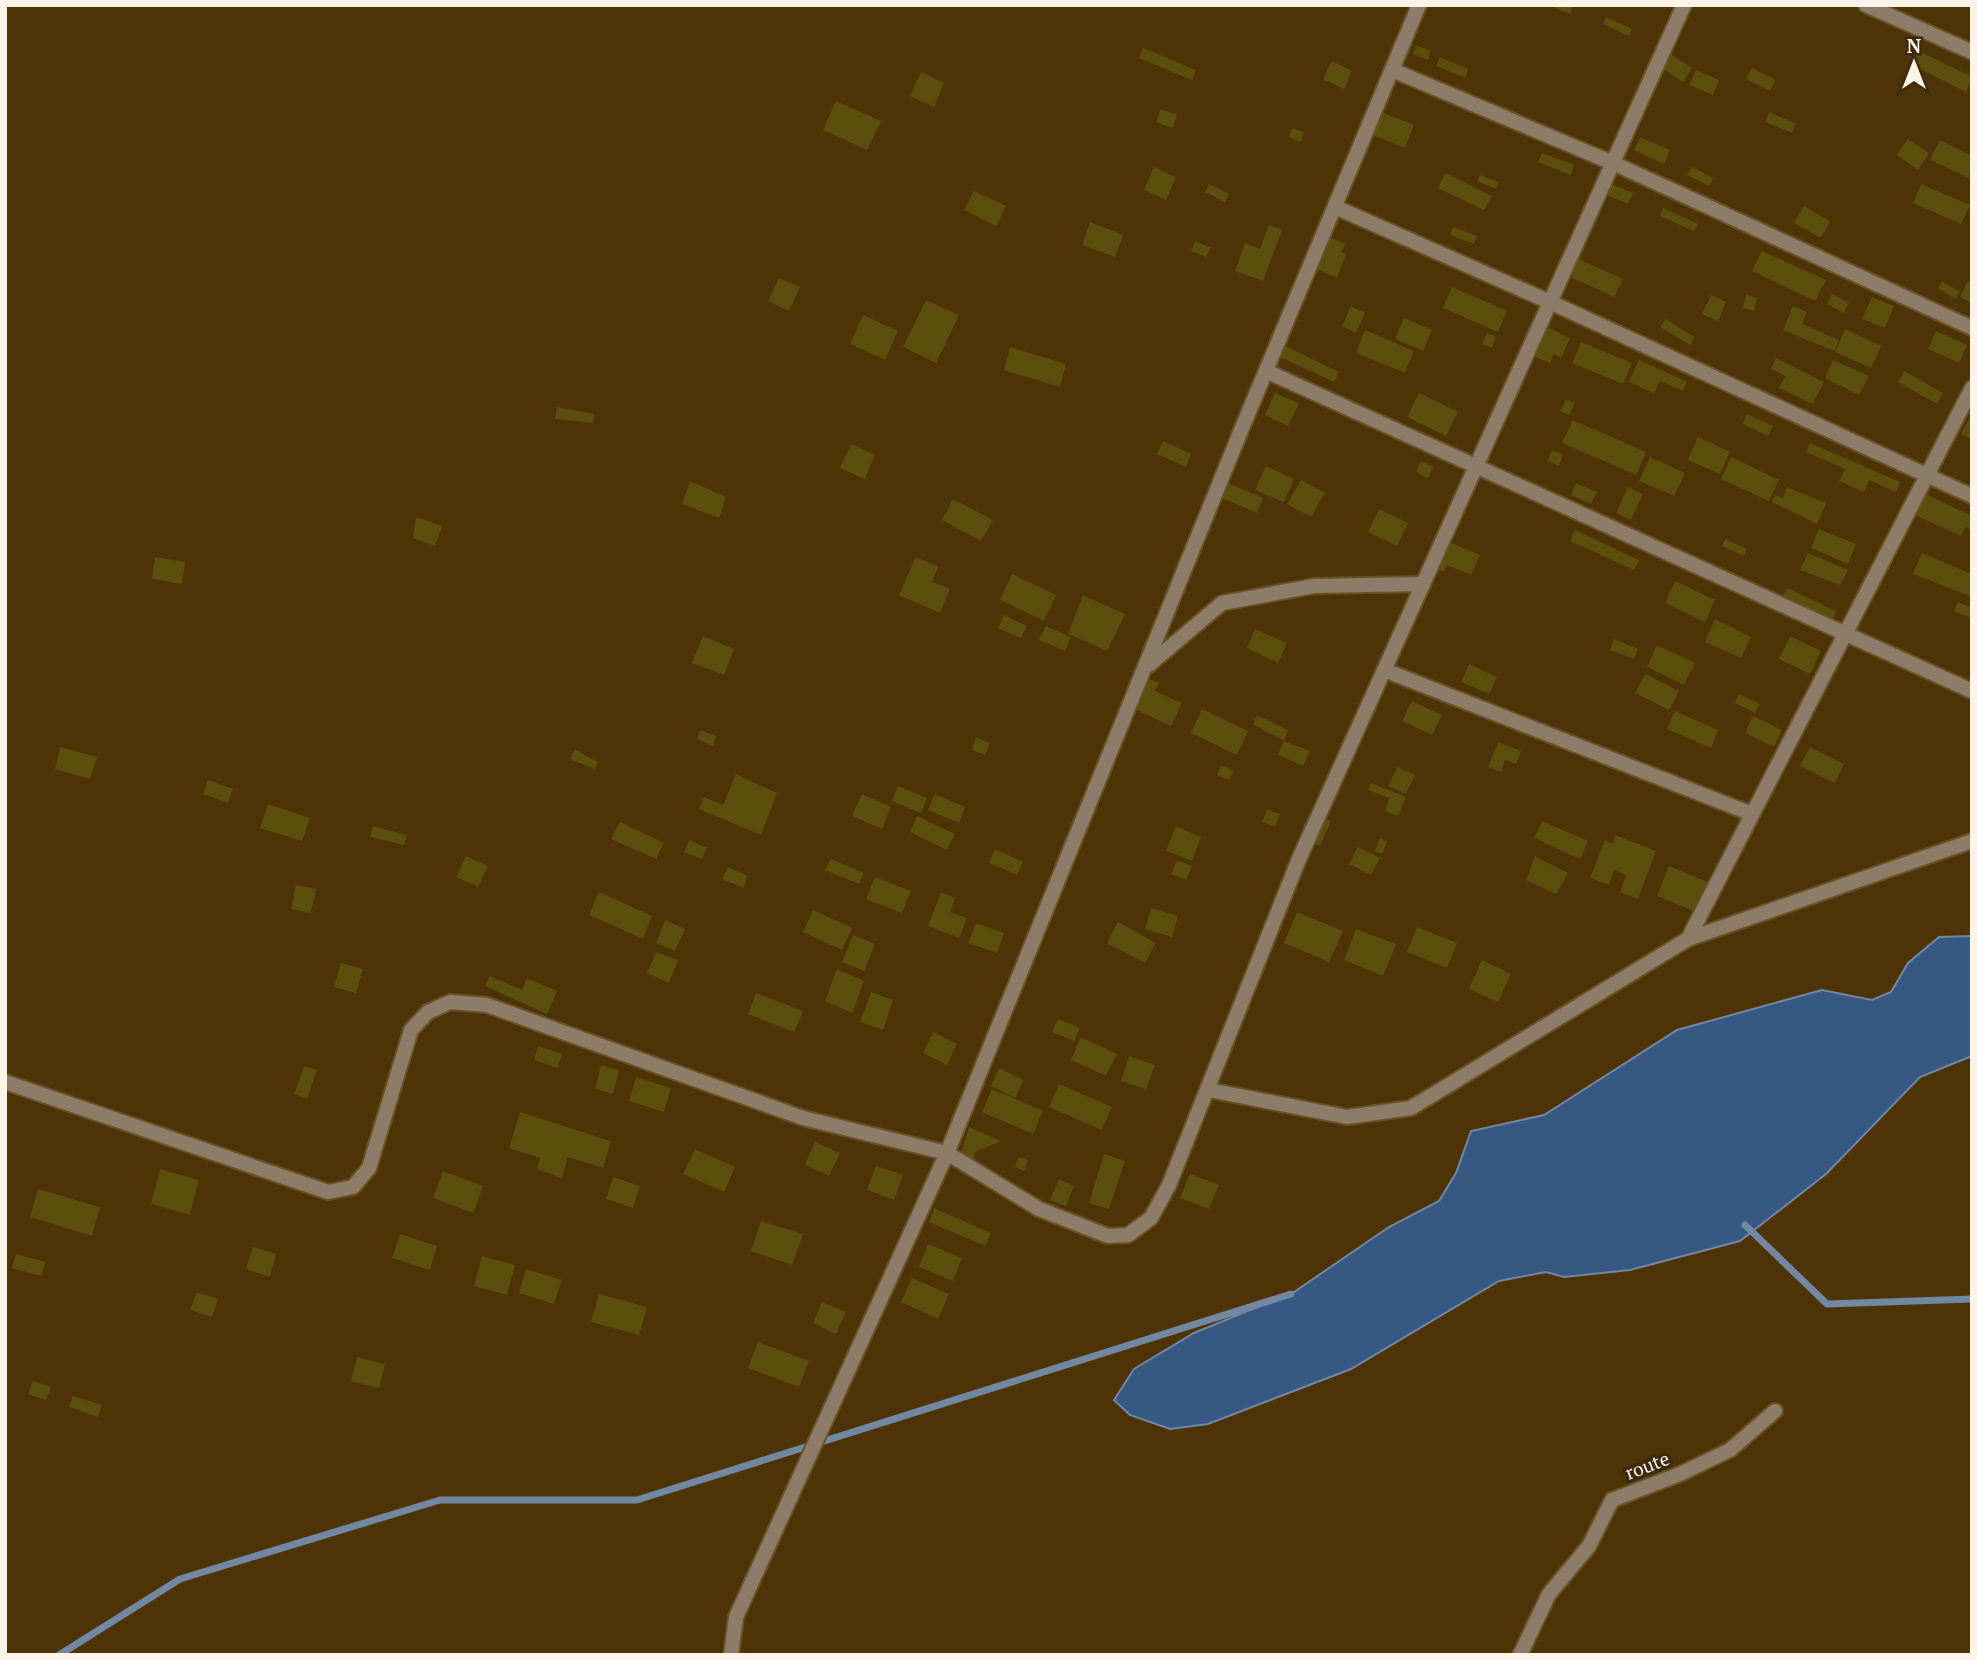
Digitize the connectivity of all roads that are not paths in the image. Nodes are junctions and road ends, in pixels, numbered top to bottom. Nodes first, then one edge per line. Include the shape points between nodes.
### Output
1 (1419, 5) edge
2 (1684, 5) edge
3 (1866, 5) edge
4 (1972, 52) edge
5 (1392, 70) junction
6 (1613, 163) junction
7 (1335, 207) junction
8 (1550, 302) junction
9 (1972, 328) edge
10 (1266, 371) junction
11 (1972, 388) edge
12 (1476, 467) junction
13 (1926, 474) junction
14 (1972, 496) edge
15 (1423, 584) junction
16 (1848, 632) junction
17 (1145, 668) junction
18 (1384, 670) junction
19 (1972, 691) edge
20 (1752, 814) junction
21 (1972, 841) edge
22 (1688, 939) junction
23 (5, 1082) edge
24 (1209, 1090) junction
25 (947, 1153) junction
26 (1774, 1411) dead end
27 (731, 1655) edge
28 (1520, 1655) edge

1 - 5 street
2 - 6 street
3 - 4 street
5 - 6 street
5 - 7 street
6 - 8 street
6 - 9 street
7 - 8 street
7 - 10 street
8 - 12 street
8 - 13 street
10 - 12 street
10 - 17 street
11 - 13 street
12 - 15 street
12 - 16 street
13 - 14 street
13 - 16 street
15 - 17 street via 1314,586 1222,603
15 - 18 street
16 - 19 street
16 - 20 street
17 - 25 street
18 - 20 street
18 - 24 street via 1299,859
20 - 22 street
21 - 22 street
22 - 24 street via 1410,1108 1347,1117
23 - 25 street via 328,1192 353,1186 369,1168 411,1030 428,1012 450,1002 487,1005 803,1118
24 - 25 street via 1151,1218 1128,1235 1108,1236 1039,1209
25 - 27 street via 736,1617
26 - 28 street, route via 1730,1450 1612,1500 1589,1545 1549,1594

